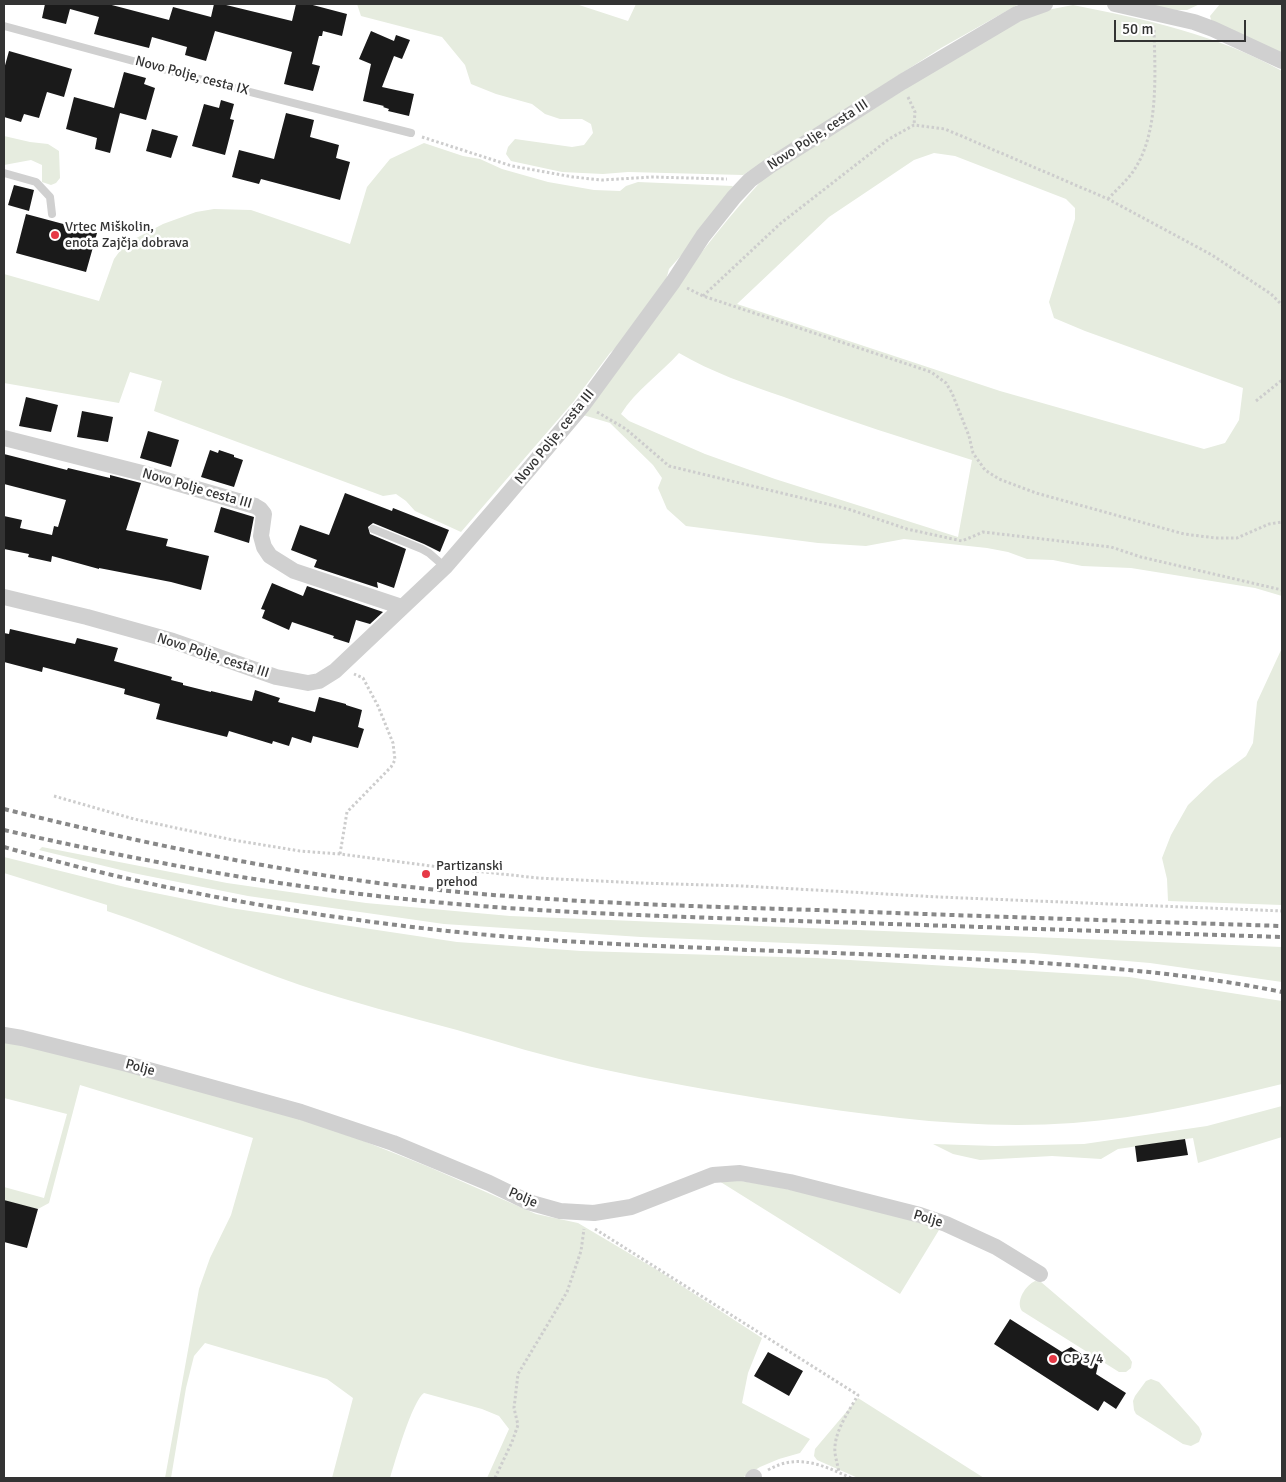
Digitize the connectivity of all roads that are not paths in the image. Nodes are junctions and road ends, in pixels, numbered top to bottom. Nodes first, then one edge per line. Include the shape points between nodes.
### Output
1 (1045, 4) edge
2 (1115, 4) edge
3 (4, 26) edge
4 (1282, 61) edge
5 (411, 133) road end
6 (4, 173) edge
7 (52, 214) dead end
8 (4, 438) edge
9 (373, 529) dead end
10 (445, 568) junction
11 (4, 597) edge
12 (402, 607) junction
13 (4, 1035) edge
14 (1040, 1274) dead end

1 - 10 street, Novo Polje, cesta III via 1017,14 902,82 750,180 703,236 583,405
2 - 4 street via 1194,22
3 - 5 lane, Novo Polje, cesta IX
6 - 7 lane via 36,182 50,197
8 - 12 street, Novo Polje cesta III via 260,508 264,514 261,536 264,546 278,563
9 - 10 lane via 422,548
10 - 12 street, Novo Polje, cesta III
11 - 12 street, Novo Polje, cesta III via 87,617 276,677 308,683 335,671
13 - 14 street, Polje via 127,1064 301,1112 393,1143 528,1202 560,1211 594,1213 631,1207 713,1175 740,1173 790,1182 946,1224 996,1247

